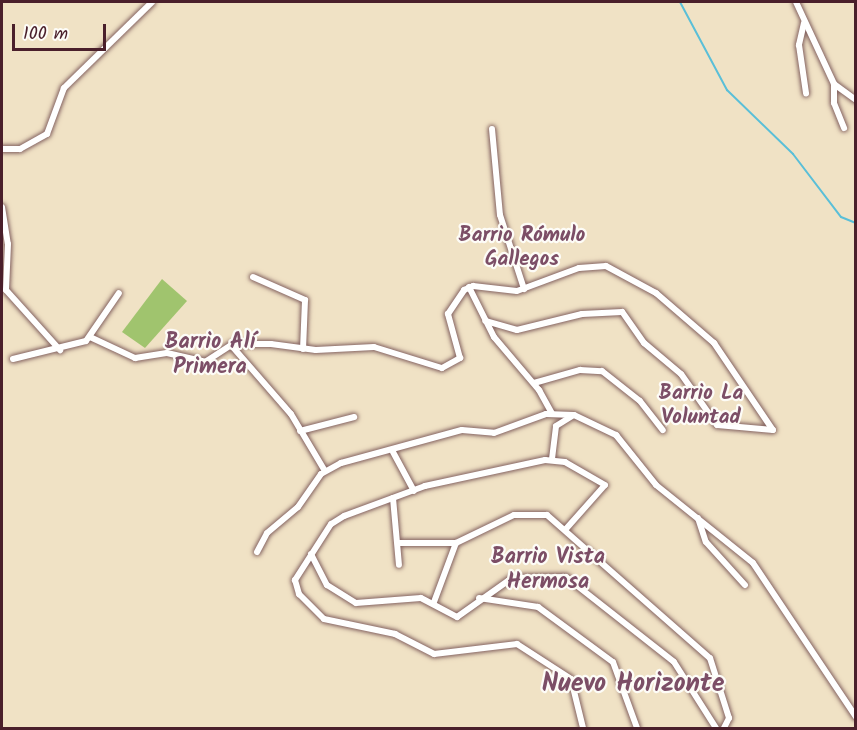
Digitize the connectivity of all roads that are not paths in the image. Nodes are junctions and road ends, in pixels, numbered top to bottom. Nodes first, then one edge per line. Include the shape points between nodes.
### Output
1 (152, 2) edge
2 (796, 2) edge
3 (804, 22) junction
4 (834, 84) junction
5 (806, 93) dead end
6 (855, 100) edge
7 (844, 128) dead end
8 (492, 129) dead end
9 (2, 149) edge
10 (2, 207) edge
11 (253, 277) dead end
12 (469, 287) junction
13 (524, 289) junction
14 (119, 293) dead end
15 (485, 321) junction
16 (90, 337) junction
17 (231, 345) junction
18 (303, 349) junction
19 (60, 350) junction
20 (13, 359) dead end
21 (534, 383) junction
22 (552, 413) junction
23 (574, 415) junction
24 (354, 417) dead end
25 (663, 430) dead end
26 (300, 431) junction
27 (393, 452) junction
28 (552, 459) junction
29 (326, 471) junction
30 (414, 490) junction
31 (393, 498) junction
32 (698, 518) junction
33 (565, 530) junction
34 (398, 543) junction
35 (456, 543) junction
36 (257, 552) dead end
37 (311, 554) junction
38 (399, 565) dead end
39 (745, 585) dead end
40 (480, 598) junction
41 (434, 602) junction
42 (855, 717) edge
43 (728, 727) edge
44 (583, 729) edge
45 (638, 729) edge
46 (716, 729) edge

1 - 9 street via 64,88 47,134 20,149
2 - 3 street
3 - 4 street
3 - 5 street via 799,45
4 - 6 street
4 - 7 street via 834,103
8 - 13 street via 500,215
10 - 19 street via 8,244 6,290
11 - 18 street via 304,300
12 - 13 street
12 - 15 street
12 - 18 street via 448,314 461,352 449,366 426,367 374,347
13 - 15 street via 590,266 631,277 719,348 773,430 717,425 681,374 644,343 622,312 582,314 517,330
14 - 16 street
15 - 21 street
16 - 17 street via 135,358 167,353 205,362
16 - 19 street
17 - 18 street
17 - 26 street via 247,359
19 - 20 street
21 - 22 street
21 - 25 street via 580,370 602,371 640,401
22 - 23 street
22 - 27 street via 494,433 462,430
23 - 28 street via 556,426
23 - 32 street via 616,435 656,485
24 - 26 street
26 - 29 street
27 - 29 street via 354,459
27 - 30 street
28 - 30 street
28 - 33 street via 605,485
29 - 36 street via 298,507 267,533
30 - 31 street
31 - 34 street
31 - 37 street via 336,520
32 - 39 street via 706,542
32 - 42 street via 765,576
33 - 35 street via 547,514 533,513 506,518
33 - 43 street via 662,620 704,651 715,669
34 - 35 street
34 - 38 street
35 - 41 street
37 - 41 street via 327,585 356,603
37 - 44 street via 294,580 318,615 350,627 395,633 434,654 517,644 571,679
40 - 41 street via 457,617
40 - 45 street via 538,607 613,662
40 - 46 street via 512,578 570,579 674,662

